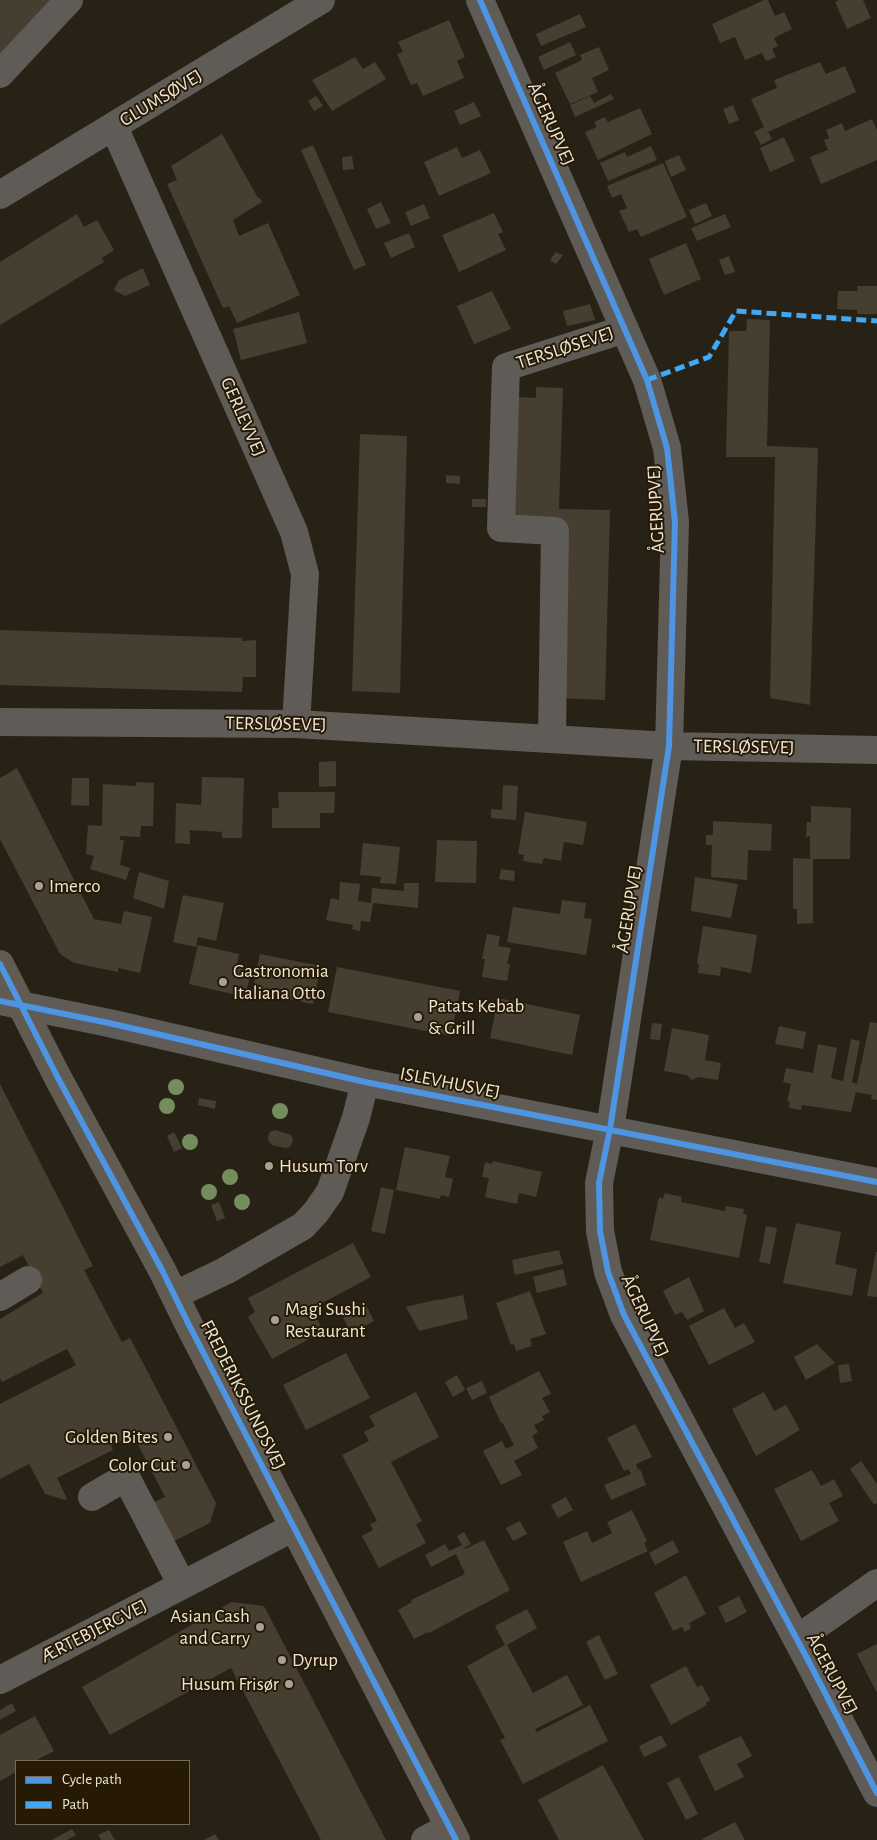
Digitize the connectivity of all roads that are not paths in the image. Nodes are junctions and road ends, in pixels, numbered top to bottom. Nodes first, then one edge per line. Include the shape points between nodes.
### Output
1 (69, 0) edge
2 (321, 0) edge
3 (480, 0) edge
4 (0, 74) edge
5 (114, 126) junction
6 (0, 195) edge
7 (625, 329) junction
8 (0, 722) edge
9 (296, 724) junction
10 (552, 738) junction
11 (669, 746) junction
12 (877, 750) edge
13 (0, 964) edge
14 (10, 1002) edge
15 (366, 1082) junction
16 (610, 1129) junction
17 (877, 1182) edge
18 (28, 1280) dead end
19 (175, 1295) junction
20 (0, 1297) edge
21 (92, 1497) dead end
22 (294, 1527) junction
23 (877, 1583) edge
24 (182, 1585) junction
25 (797, 1639) junction
26 (2, 1675) edge
27 (877, 1794) edge
28 (453, 1834) edge
29 (425, 1840) edge

1 - 4 street
2 - 5 street, GLUMSØVEJ
3 - 7 street, ÅGERUPVEJ
5 - 6 street, GLUMSØVEJ
5 - 9 street, GERLEVVEJ via 294,532 304,574
7 - 10 street, TERSLØSEVEJ via 506,367 501,528 555,531
7 - 11 street, ÅGERUPVEJ via 647,380 667,448 675,522
8 - 9 street, TERSLØSEVEJ
9 - 10 street, TERSLØSEVEJ
10 - 11 street, TERSLØSEVEJ
11 - 12 street, TERSLØSEVEJ
11 - 16 street, ÅGERUPVEJ
13 - 14 main road, FREDERIKSSUNDSVEJ
14 - 15 street, ISLEVHUSVEJ
14 - 19 main road, FREDERIKSSUNDSVEJ via 58,1078
15 - 16 street, ISLEVHUSVEJ
15 - 19 street via 330,1192 316,1212 303,1226 240,1263
16 - 17 street, ISLEVHUSVEJ
16 - 25 street, ÅGERUPVEJ via 600,1183 600,1231 608,1272 624,1315
18 - 20 street
19 - 22 main road, FREDERIKSSUNDSVEJ
21 - 24 street via 126,1478
22 - 24 street, ÆRTEBJERGVEJ
22 - 28 main road, FREDERIKSSUNDSVEJ
23 - 25 street
24 - 26 street, ÆRTEBJERGVEJ
25 - 27 street, ÅGERUPVEJ
28 - 29 street

